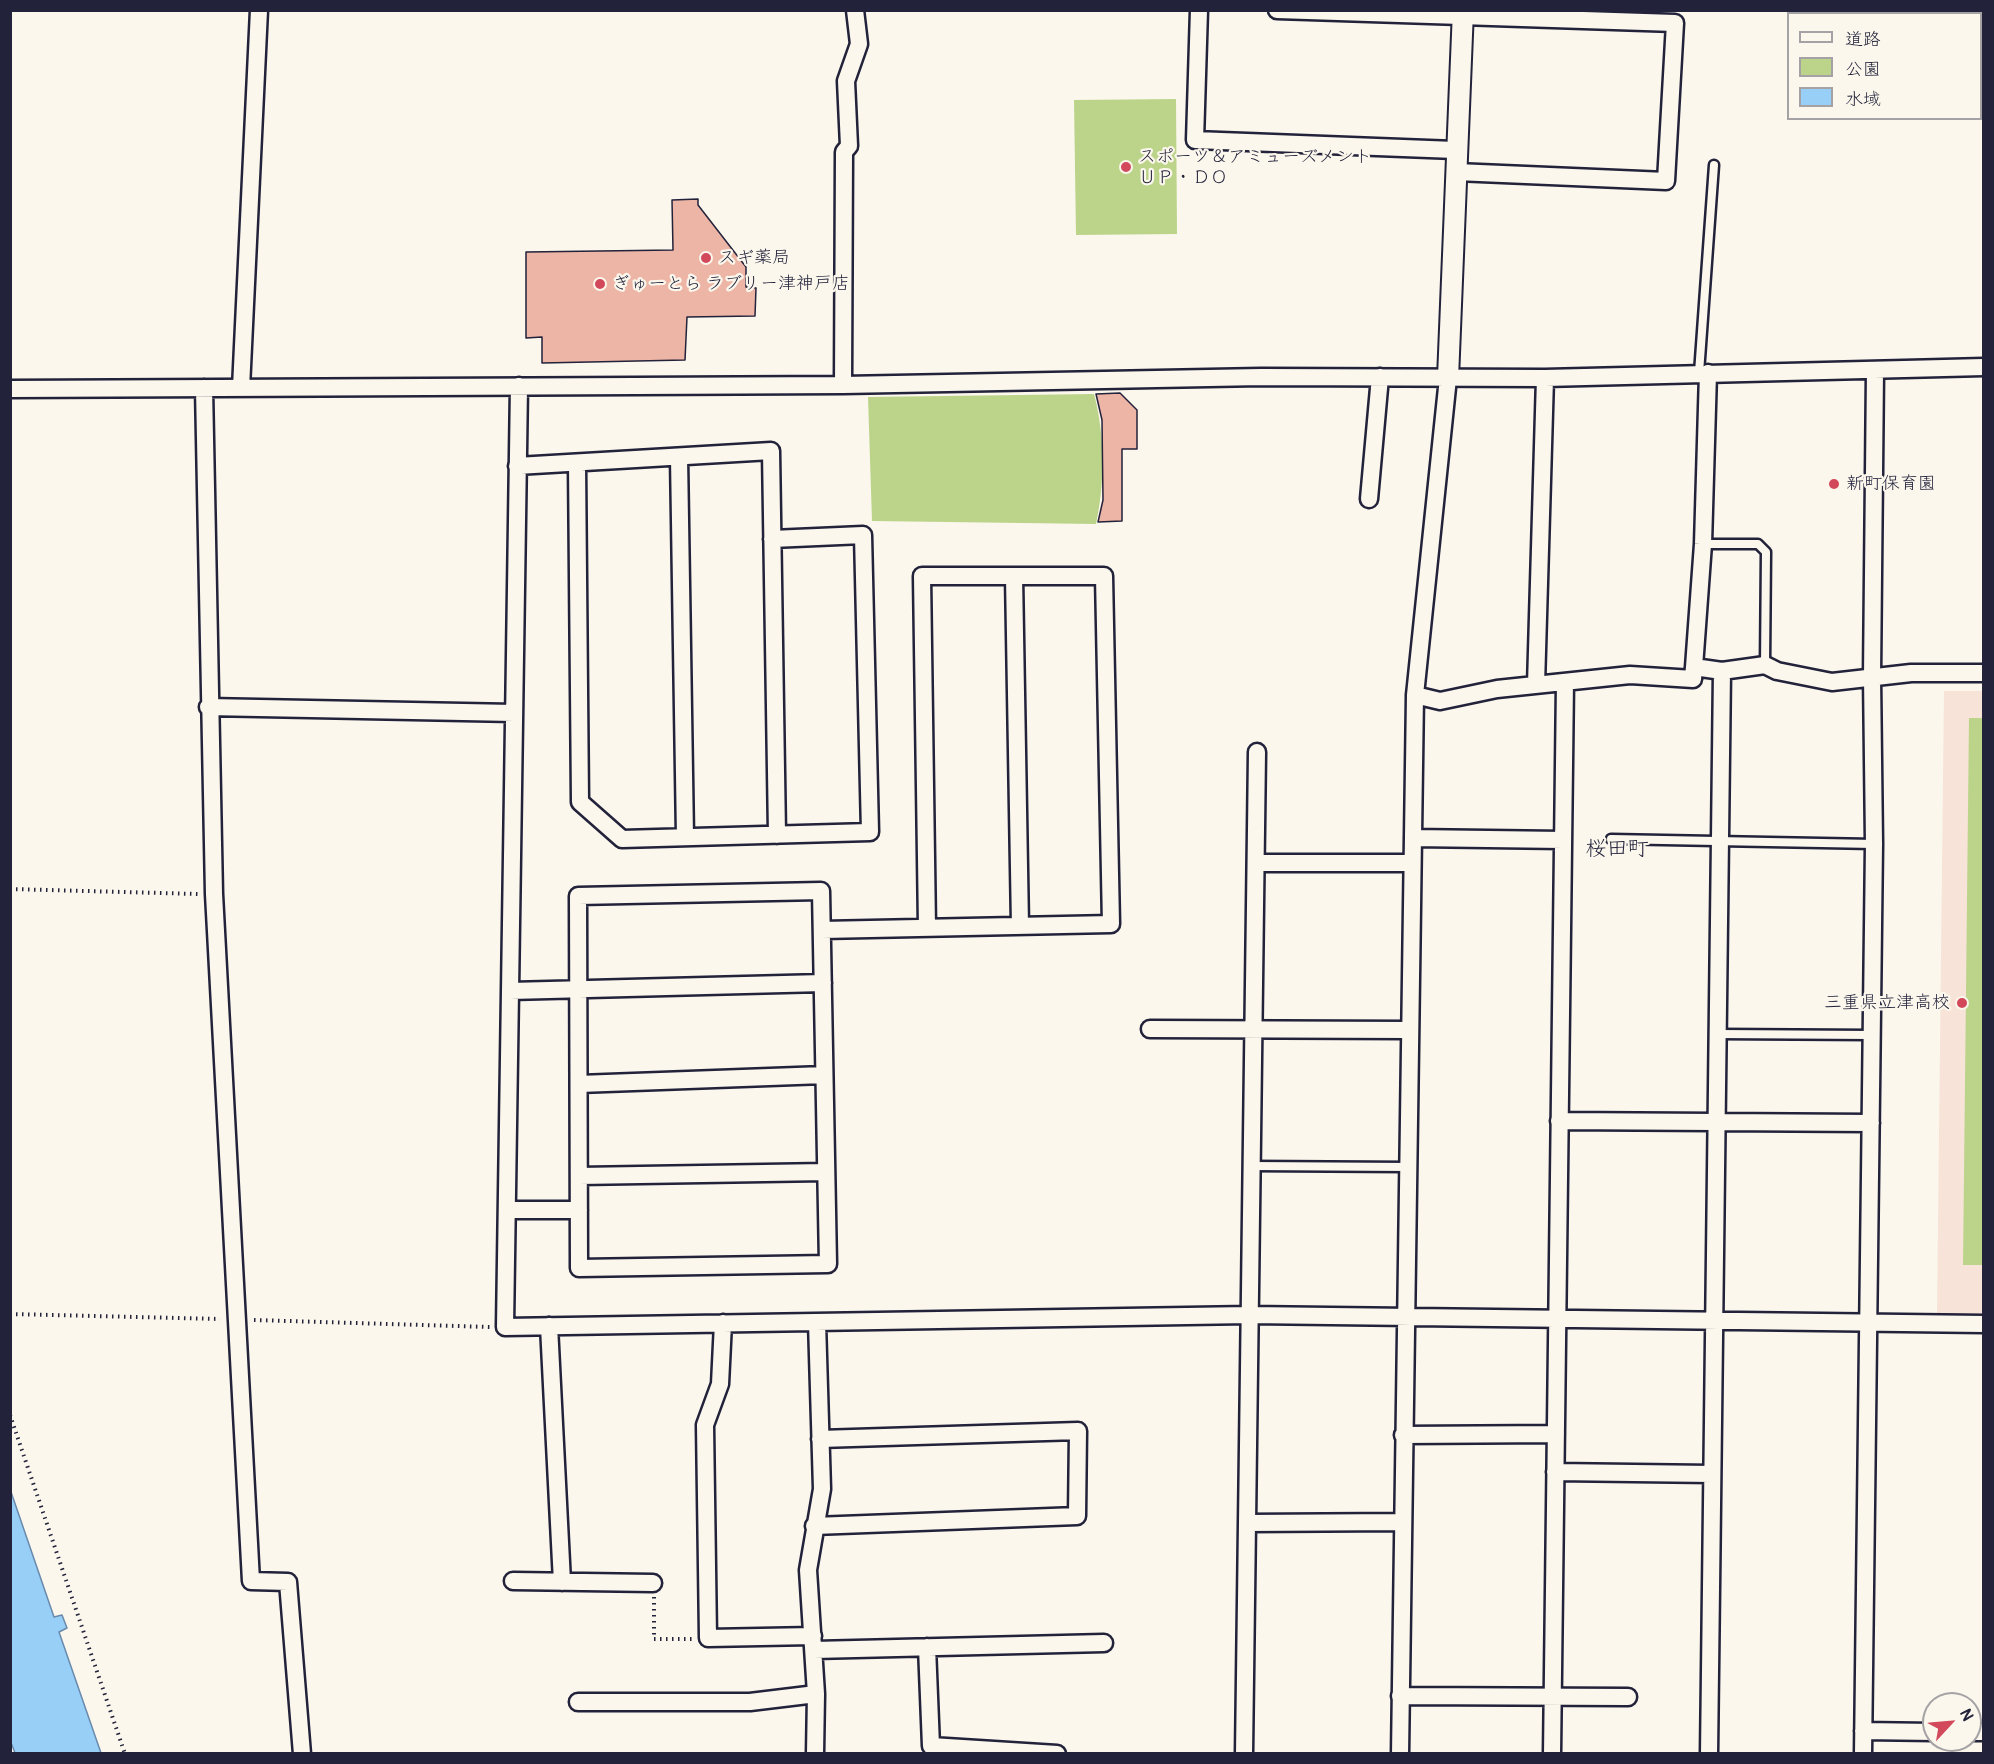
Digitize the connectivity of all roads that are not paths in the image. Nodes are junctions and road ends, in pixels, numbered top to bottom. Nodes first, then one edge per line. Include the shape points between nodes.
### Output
1 (259, 10) edge
2 (855, 10) edge
3 (1199, 10) edge
4 (1277, 10) edge
5 (1462, 13) edge
6 (1675, 17) edge
7 (1455, 150) junction
8 (1714, 165) dead end
9 (1456, 172) junction
10 (1983, 367) edge
11 (1875, 371) junction
12 (1704, 373) junction
13 (1380, 377) junction
14 (1448, 378) junction
15 (1545, 378) junction
16 (843, 385) junction
17 (519, 386) junction
18 (204, 388) junction
19 (241, 388) junction
20 (10, 389) edge
21 (680, 458) junction
22 (577, 464) junction
23 (517, 466) junction
24 (1369, 499) dead end
25 (772, 538) junction
26 (1703, 544) junction
27 (1014, 576) junction
28 (1766, 665) junction
29 (1694, 667) junction
30 (1722, 671) junction
31 (1983, 673) edge
32 (1872, 676) junction
33 (1565, 682) junction
34 (1536, 685) junction
35 (1415, 695) junction
36 (208, 707) junction
37 (514, 713) junction
38 (1257, 752) dead end
39 (777, 835) junction
40 (686, 837) junction
41 (1413, 838) junction
42 (1611, 839) dead end
43 (1563, 840) junction
44 (1720, 842) junction
45 (1874, 844) junction
46 (1256, 863) junction
47 (1412, 863) junction
48 (1020, 926) junction
49 (927, 928) junction
50 (822, 930) junction
51 (823, 983) junction
52 (579, 989) junction
53 (510, 991) junction
54 (1150, 1029) dead end
55 (1253, 1029) junction
56 (1409, 1030) junction
57 (1718, 1034) junction
58 (1872, 1035) junction
59 (824, 1076) junction
60 (579, 1084) junction
61 (1559, 1121) junction
62 (1717, 1122) junction
63 (1871, 1123) junction
64 (1251, 1166) junction
65 (1408, 1167) junction
66 (826, 1172) junction
67 (579, 1176) junction
68 (507, 1210) junction
69 (579, 1210) junction
70 (1249, 1315) junction
71 (1407, 1319) junction
72 (1557, 1320) junction
73 (817, 1322) junction
74 (1714, 1322) junction
75 (723, 1323) junction
76 (1869, 1323) junction
77 (1983, 1324) edge
78 (549, 1326) junction
79 (1556, 1434) junction
80 (1403, 1435) junction
81 (820, 1438) junction
82 (1555, 1472) junction
83 (1712, 1474) junction
84 (1402, 1522) junction
85 (1247, 1523) junction
86 (814, 1526) junction
87 (513, 1581) dead end
88 (562, 1581) junction
89 (653, 1583) road end
90 (814, 1643) junction
91 (1104, 1643) dead end
92 (927, 1647) junction
93 (816, 1694) junction
94 (1400, 1696) junction
95 (1552, 1696) junction
96 (1628, 1696) dead end
97 (578, 1702) dead end
98 (1863, 1731) junction
99 (1922, 1732) edge
100 (302, 1754) edge
101 (815, 1754) edge
102 (1057, 1754) edge
103 (1244, 1754) edge
104 (1400, 1754) edge
105 (1552, 1754) edge
106 (1709, 1754) edge
107 (1863, 1754) edge

1 - 19 street
2 - 16 street via 859,44 846,81 849,146 844,152
3 - 7 street via 1195,140
4 - 5 street
5 - 6 street
5 - 7 street
6 - 9 street via 1666,181
7 - 9 street
8 - 12 lane
9 - 14 street
10 - 11 street
11 - 12 street
11 - 32 street
12 - 15 street
12 - 26 street
13 - 14 street
13 - 16 street
13 - 24 street
14 - 15 street
14 - 35 street
15 - 34 street
16 - 17 street
17 - 19 street
17 - 23 street
18 - 19 street
18 - 20 street
18 - 36 street
21 - 22 street
21 - 25 street via 771,451
21 - 40 street
22 - 23 street
22 - 40 street via 580,802 622,839
23 - 37 street
25 - 39 street
25 - 39 street via 863,535 870,832
26 - 28 lane via 1758,544 1766,552
26 - 29 street
27 - 48 street
27 - 48 street via 1104,576 1111,924
27 - 49 street via 922,576
28 - 30 street
28 - 32 street via 1777,671 1832,682
29 - 30 street
29 - 33 street via 1693,679 1630,675
30 - 44 street
31 - 32 street
32 - 45 street
33 - 34 street
33 - 43 street
34 - 35 street via 1440,701
35 - 41 street
36 - 37 street
36 - 100 street via 250,1581 288,1582
37 - 53 street
38 - 46 street
39 - 40 street
41 - 43 street
41 - 47 street
42 - 44 lane
43 - 61 street
44 - 45 lane
44 - 57 street
45 - 58 street
46 - 47 street
46 - 55 street
47 - 56 street
48 - 49 street
49 - 50 street
50 - 51 street
50 - 52 street via 821,891 578,896
51 - 52 street
51 - 59 street
52 - 53 street
52 - 60 street
53 - 68 street
54 - 55 street
55 - 56 street
55 - 64 street
56 - 65 street
57 - 58 lane
57 - 62 street
58 - 63 street
59 - 60 street
59 - 66 street
60 - 67 street
61 - 62 street
61 - 72 street
62 - 63 street
62 - 74 street
63 - 76 street
64 - 65 lane
64 - 70 street
65 - 71 street
66 - 67 street
66 - 69 street via 828,1264 579,1268
67 - 69 street
68 - 69 street
68 - 78 street via 506,1327
70 - 71 street
70 - 73 street
70 - 85 street
71 - 72 street
71 - 80 street
72 - 74 street
72 - 79 street
73 - 75 street
73 - 81 street
74 - 76 street
74 - 83 street
75 - 78 street
75 - 90 street via 720,1384 705,1425 708,1638
76 - 77 street
76 - 98 street
78 - 88 street
79 - 80 street
79 - 82 street
80 - 84 street
81 - 86 street via 822,1489
81 - 86 street via 1078,1431 1077,1516
82 - 83 street
82 - 95 street
83 - 106 street
84 - 85 street
84 - 94 street
85 - 103 street
86 - 90 street via 808,1570
87 - 88 street
88 - 89 street
90 - 92 street
90 - 93 street
91 - 92 street
92 - 102 street via 931,1746
93 - 97 street via 750,1702
93 - 101 street
94 - 95 street
94 - 104 street
95 - 96 street
95 - 105 street
98 - 99 street
98 - 107 street

